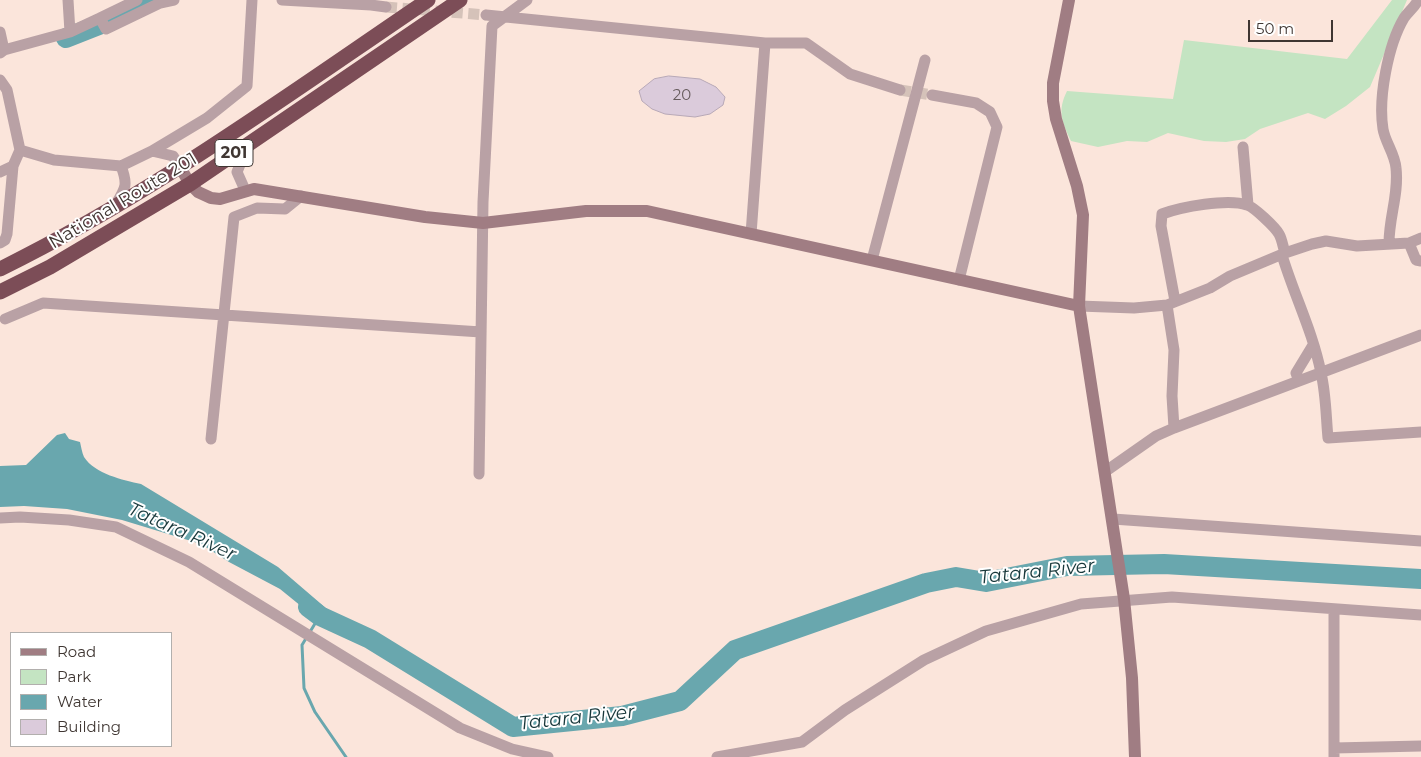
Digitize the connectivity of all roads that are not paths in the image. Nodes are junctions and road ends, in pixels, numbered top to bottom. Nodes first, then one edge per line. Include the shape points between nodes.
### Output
1 (68, 0) edge
2 (137, 0) edge
3 (174, 0) edge
4 (252, 0) edge
5 (282, 0) edge
6 (428, 0) edge
7 (460, 0) edge
8 (527, 0) edge
9 (1069, 0) edge
10 (1418, 0) edge
11 (378, 4) tunnel mouth
12 (486, 15) tunnel mouth
13 (502, 17) junction
14 (100, 18) junction
15 (0, 32) edge
16 (70, 32) junction
17 (765, 43) junction
18 (2, 51) edge
19 (925, 60) dead end
20 (0, 80) edge
21 (900, 90) tunnel mouth
22 (932, 95) tunnel mouth
23 (5, 106) edge
24 (248, 143) junction
25 (1243, 147) dead end
26 (20, 150) junction
27 (152, 151) junction
28 (14, 166) junction
29 (121, 166) junction
30 (180, 167) junction
31 (0, 172) edge
32 (190, 184) junction
33 (245, 190) junction
34 (301, 196) junction
35 (1248, 205) junction
36 (114, 207) junction
37 (483, 223) junction
38 (751, 234) junction
39 (1421, 238) edge
40 (0, 243) edge
41 (1389, 243) junction
42 (1409, 244) junction
43 (1284, 254) junction
44 (872, 260) junction
45 (1421, 261) edge
46 (0, 269) edge
47 (959, 280) junction
48 (0, 292) edge
49 (1171, 303) junction
50 (1079, 306) junction
51 (224, 315) junction
52 (5, 319) dead end
53 (481, 332) junction
54 (1421, 335) edge
55 (1313, 345) junction
56 (1322, 373) junction
57 (1299, 381) junction
58 (1174, 428) junction
59 (1421, 432) edge
60 (211, 439) dead end
61 (1106, 471) junction
62 (479, 474) dead end
63 (0, 518) edge
64 (1113, 522) junction
65 (1421, 542) edge
66 (1124, 596) junction
67 (1334, 611) junction
68 (1421, 615) edge
69 (1421, 746) edge
70 (1334, 753) edge
71 (548, 757) edge
72 (717, 757) edge
73 (1135, 757) edge

1 - 16 street
2 - 14 street
3 - 14 street via 160,3 106,29
4 - 27 street via 247,86 207,118
5 - 11 street
6 - 30 highway, National Route 201 / 201
7 - 24 highway, National Route 201 / 201
8 - 13 street
9 - 50 street via 1053,83 1053,100 1084,215
10 - 41 street via 1404,18 1385,69 1381,120 1384,138 1396,165 1397,198 1389,221
12 - 13 street
13 - 17 street
13 - 37 street via 492,26
14 - 16 street
15 - 18 street
16 - 18 street
17 - 21 street via 806,43 850,74
17 - 38 street
19 - 44 street
20 - 23 street via 7,90
22 - 47 street via 976,103 990,112 997,127
23 - 26 street
24 - 32 highway, National Route 201 / 201
24 - 33 street via 236,172
25 - 35 street
26 - 28 street
26 - 29 street via 54,160
27 - 29 street
27 - 30 street via 173,156
28 - 31 street
28 - 40 street via 7,234
29 - 36 street via 126,189
30 - 32 street
30 - 36 highway, National Route 201 / 201
32 - 33 street via 198,192 220,199
32 - 48 highway, National Route 201 / 201 via 50,267
33 - 34 street
34 - 37 street
34 - 51 street via 285,209 257,208 234,217
35 - 43 street via 1274,228
35 - 49 street via 1176,209 1162,214
36 - 46 highway, National Route 201 / 201
37 - 38 street via 620,210 647,211
37 - 53 street
38 - 44 street
39 - 42 street
41 - 42 street
41 - 43 street via 1357,246 1326,241
42 - 45 street via 1416,260
43 - 49 street
43 - 55 street
44 - 47 street
47 - 50 street
49 - 50 street via 1134,308
49 - 58 street
50 - 61 street
51 - 52 street via 43,303
51 - 53 street
51 - 60 street
53 - 62 street
54 - 56 street
55 - 56 street
55 - 57 street via 1296,373
56 - 57 street
56 - 59 street via 1328,438
57 - 58 street
58 - 61 street via 1156,436
61 - 64 street
63 - 71 street via 69,520 116,527 189,562 460,728 512,749
64 - 65 street
64 - 66 street
66 - 67 street via 1230,600
66 - 72 street via 1081,604 986,631 924,660 845,710 802,742
66 - 73 street
67 - 68 street
67 - 70 street
69 - 70 street

